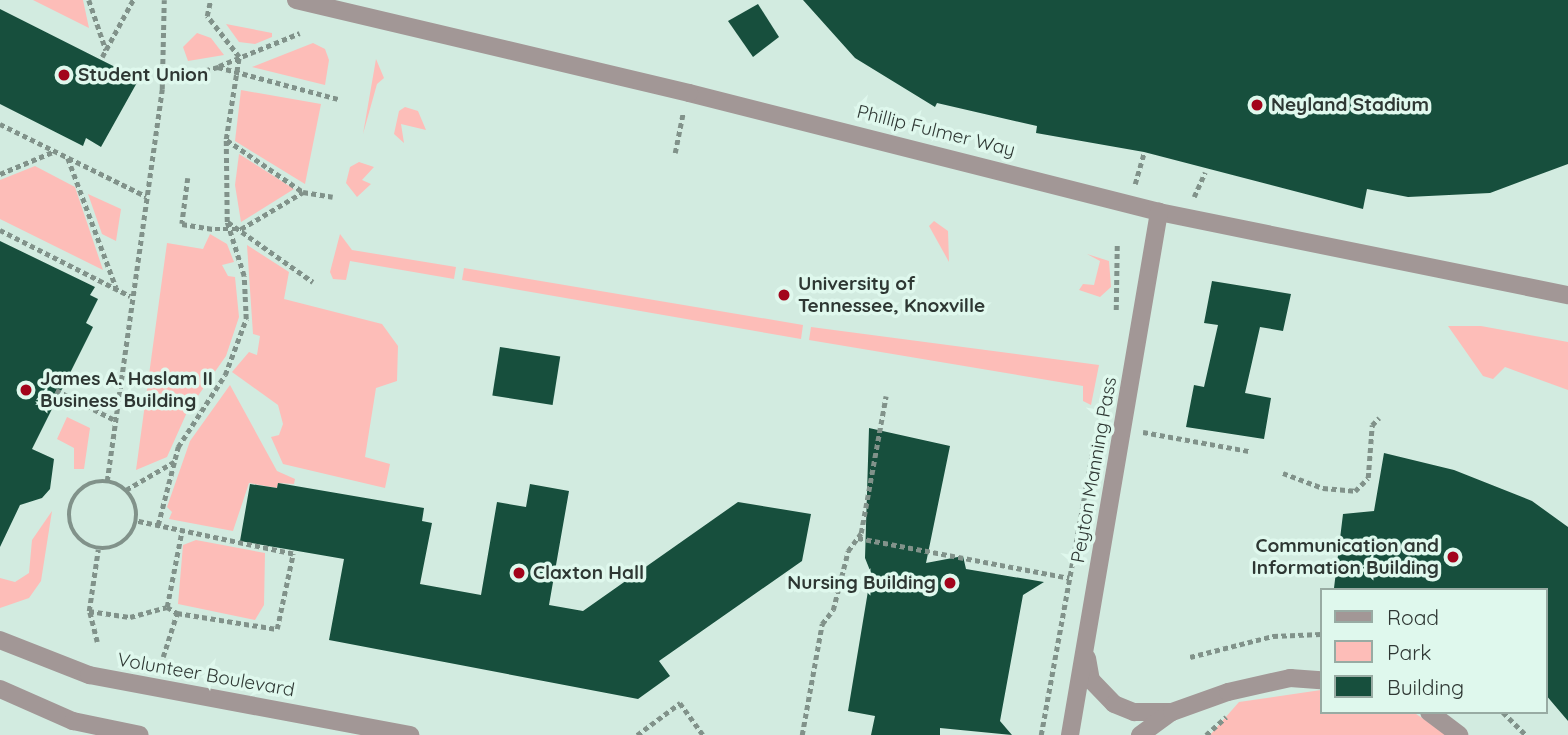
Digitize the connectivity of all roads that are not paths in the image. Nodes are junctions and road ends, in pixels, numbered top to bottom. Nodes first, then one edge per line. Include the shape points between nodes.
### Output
1 (296, 0) edge
2 (1159, 212) junction
3 (1568, 296) edge
4 (0, 640) edge
5 (1085, 649) junction
6 (1320, 680) edge
7 (0, 689) edge
8 (1172, 712) junction
9 (1432, 714) edge
10 (340, 728) edge
11 (140, 735) edge
12 (410, 735) edge
13 (1070, 735) edge
14 (1140, 735) edge
15 (1459, 735) edge

1 - 2 street, Phillip Fulmer Way
2 - 3 street, Phillip Fulmer Way
2 - 5 street, Peyton Manning Pass
4 - 10 street, Volunteer Boulevard via 89,675
5 - 8 street via 1091,680 1107,699 1134,712
5 - 13 street, Peyton Manning Pass
6 - 8 street via 1290,678
7 - 11 street via 73,721
8 - 14 street
9 - 15 street
10 - 12 street, Volunteer Boulevard

